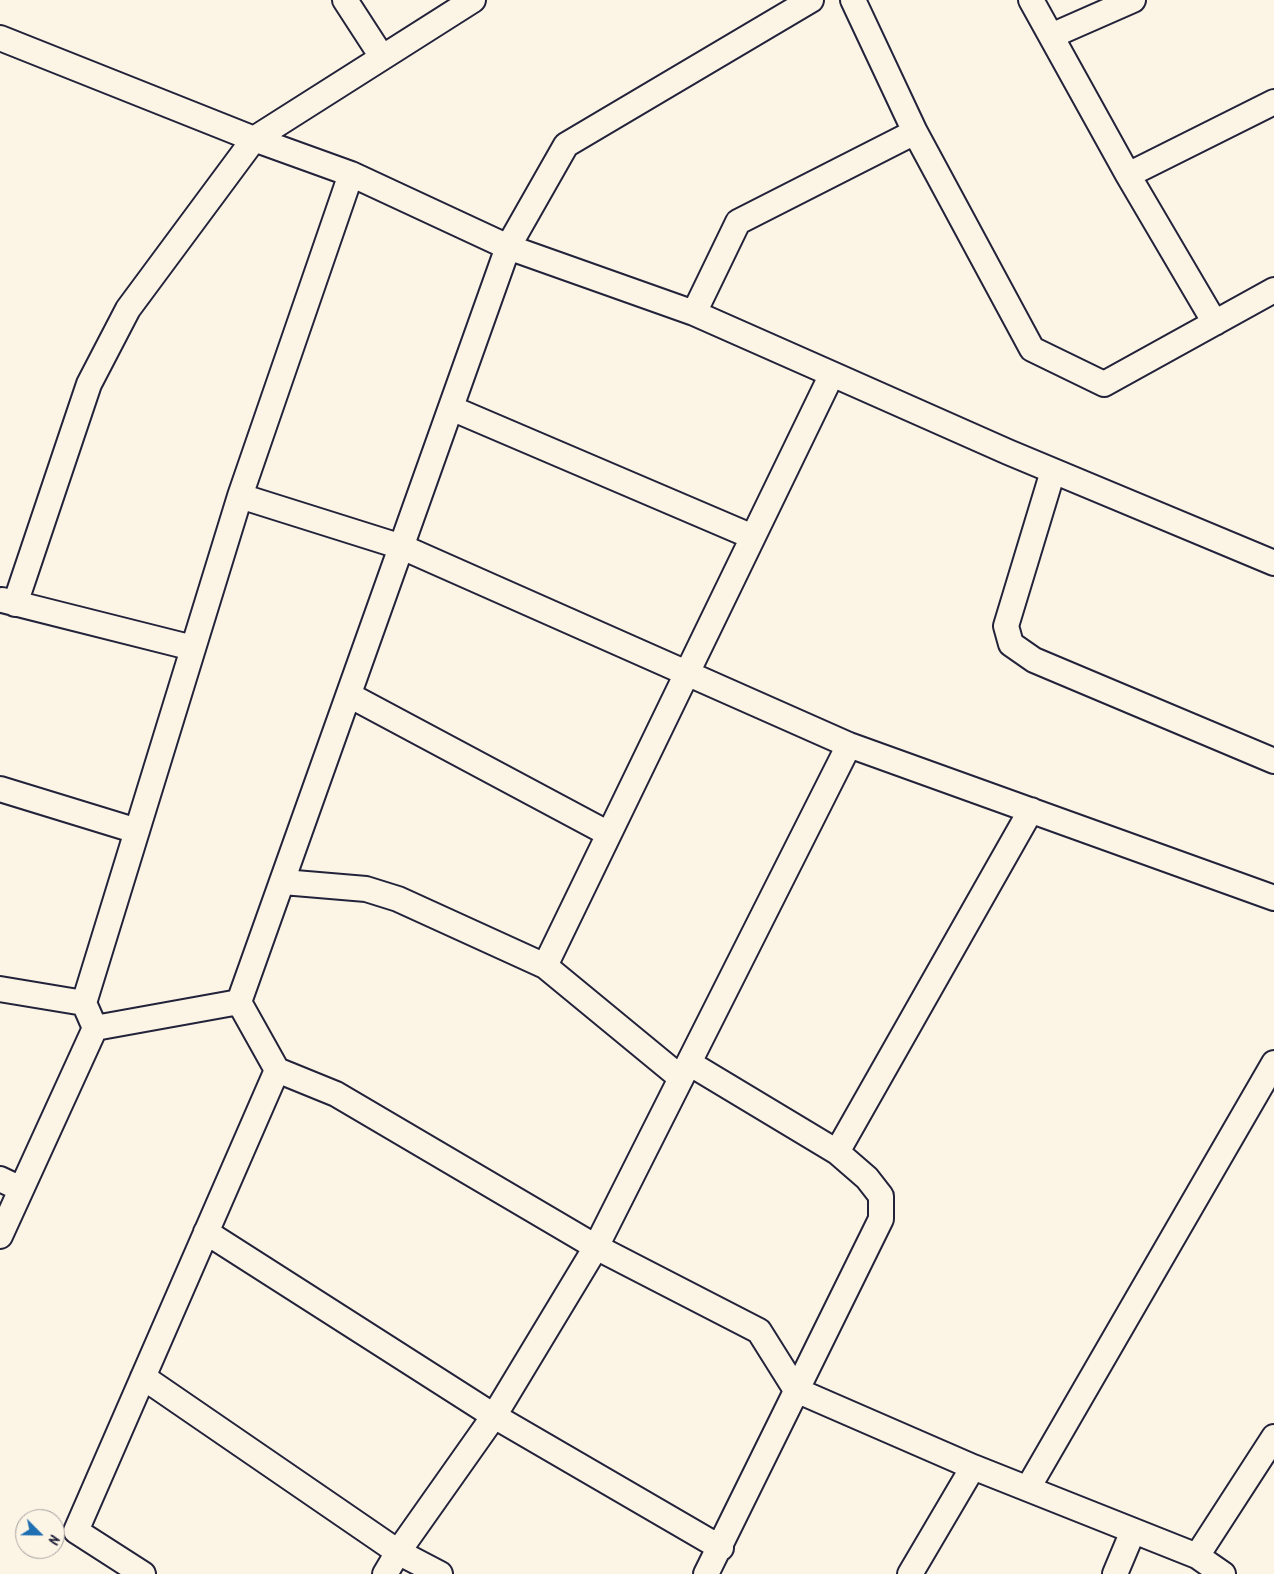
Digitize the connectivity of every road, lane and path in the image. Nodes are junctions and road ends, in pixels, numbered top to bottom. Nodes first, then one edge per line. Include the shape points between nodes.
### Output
1 (345, 0) edge
2 (473, 0) edge
3 (811, 0) edge
4 (853, 0) edge
5 (1031, 0) edge
6 (1133, 0) edge
7 (1051, 36) junction
8 (0, 38) edge
9 (382, 57) junction
10 (1274, 102) edge
11 (915, 132) junction
12 (254, 139) junction
13 (351, 174) junction
14 (1128, 174) junction
15 (508, 247) junction
16 (1274, 290) edge
17 (694, 314) junction
18 (1215, 323) junction
19 (832, 374) junction
20 (451, 408) junction
21 (1053, 471) junction
22 (240, 496) junction
23 (752, 537) junction
24 (402, 547) junction
25 (1274, 563) edge
26 (8, 602) edge
27 (193, 648) junction
28 (687, 673) junction
29 (349, 695) junction
30 (848, 744) junction
31 (1274, 761) edge
32 (0, 789) edge
33 (1031, 810) junction
34 (137, 831) junction
35 (609, 834) junction
36 (283, 882) junction
37 (1274, 898) edge
38 (545, 966) junction
39 (0, 989) edge
40 (240, 1002) junction
41 (84, 1003) junction
42 (95, 1028) junction
43 (1274, 1063) edge
44 (276, 1070) junction
45 (685, 1070) junction
46 (837, 1152) junction
47 (0, 1179) edge
48 (21, 1189) junction
49 (206, 1232) junction
50 (0, 1236) edge
51 (596, 1247) junction
52 (142, 1377) junction
53 (796, 1390) junction
54 (494, 1416) junction
55 (1274, 1437) edge
56 (973, 1467) junction
57 (1028, 1488) junction
58 (1133, 1531) junction
59 (721, 1548) junction
60 (398, 1552) junction
61 (1197, 1556) junction
62 (143, 1574) edge
63 (386, 1574) edge
64 (440, 1574) edge
65 (706, 1574) edge
66 (910, 1574) edge
67 (1115, 1574) edge
68 (1223, 1574) edge

1 - 9 street
2 - 9 street
3 - 15 street via 566,145
4 - 11 street
5 - 7 street
6 - 7 street
7 - 14 street
8 - 12 street
9 - 12 street
10 - 14 street
11 - 17 street via 738,222
11 - 18 street via 1032,348 1104,384
12 - 13 street
12 - 26 street via 128,310 89,384
13 - 15 street
13 - 22 street
14 - 18 street
15 - 17 street
15 - 20 street
16 - 18 street
17 - 19 street
19 - 21 street
19 - 23 street
20 - 23 street
20 - 24 street
21 - 25 street
21 - 31 street via 1006,626 1011,644 1034,660
22 - 24 street
22 - 27 street
23 - 28 street
24 - 28 street
24 - 29 street
26 - 27 street
27 - 34 street
28 - 30 street
28 - 35 street
29 - 35 street
29 - 36 street
30 - 33 street
30 - 45 street
32 - 34 street
33 - 37 street
33 - 46 street
34 - 41 street
35 - 38 street
36 - 38 street via 366,889 398,899
36 - 40 street
38 - 45 street
39 - 41 street
40 - 42 street
40 - 44 street
41 - 42 street
42 - 48 street
43 - 57 street
44 - 49 street
44 - 51 street via 336,1094
45 - 46 street
45 - 51 street
46 - 53 street via 867,1178 881,1196 881,1219
47 - 48 street
48 - 50 street
49 - 52 street
49 - 54 street
51 - 53 street via 760,1331
51 - 54 street
52 - 60 street
52 - 62 street via 76,1531
53 - 56 street
53 - 59 street
54 - 59 street
54 - 60 street
55 - 61 street
56 - 57 street
56 - 66 street
57 - 58 street
58 - 61 street
58 - 67 street
59 - 65 street
60 - 63 street
60 - 64 street
61 - 68 street

